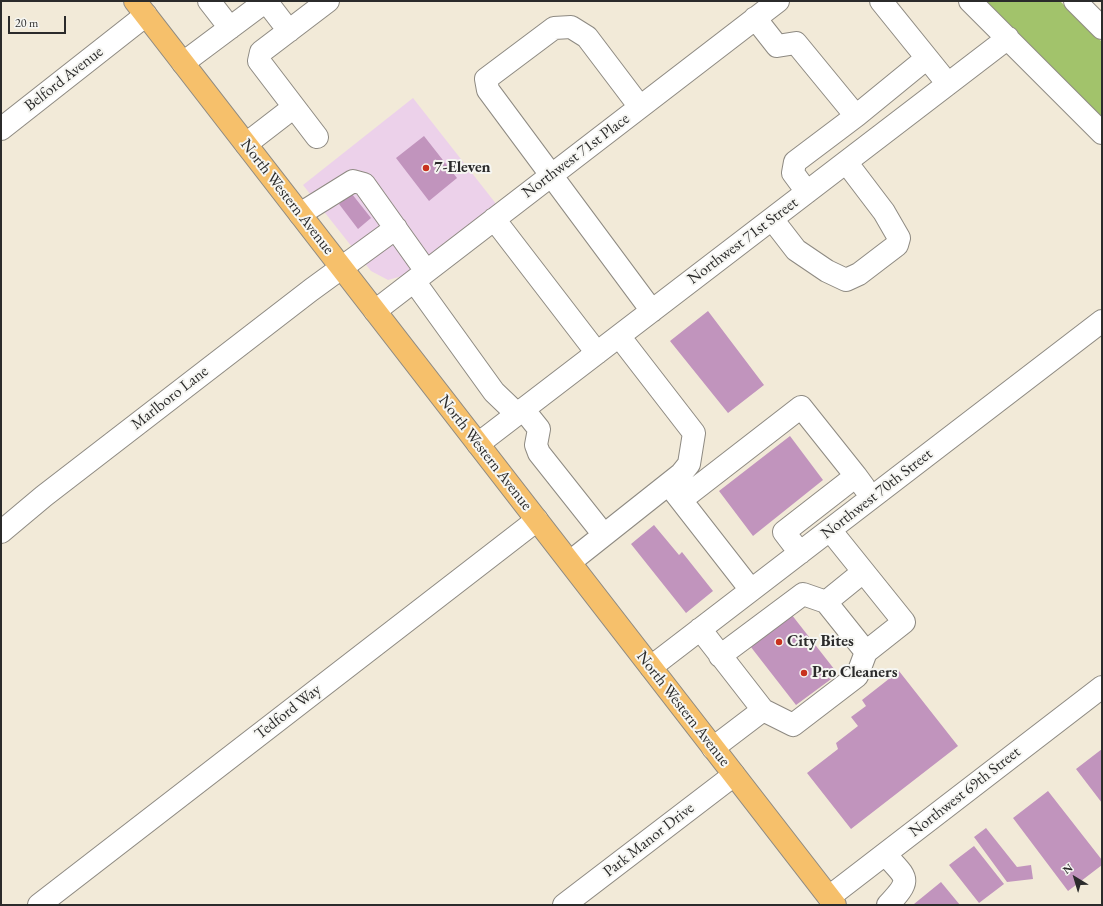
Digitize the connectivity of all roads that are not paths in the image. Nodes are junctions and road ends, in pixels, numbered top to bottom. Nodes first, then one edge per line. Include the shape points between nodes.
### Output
1 (209, 1) edge
2 (266, 1) edge
3 (328, 1) edge
4 (778, 1) edge
5 (881, 1) edge
6 (970, 1) edge
7 (1075, 1) edge
8 (140, 8) edge
9 (755, 18) junction
10 (230, 28) junction
11 (1102, 28) edge
12 (289, 31) junction
13 (1008, 38) junction
14 (927, 58) junction
15 (183, 63) junction
16 (948, 84) junction
17 (294, 107) junction
18 (640, 107) junction
19 (856, 116) junction
20 (1, 129) edge
21 (1102, 133) edge
22 (317, 137) dead end
23 (246, 144) junction
24 (846, 162) junction
25 (552, 175) junction
26 (807, 192) junction
27 (300, 214) junction
28 (494, 219) junction
29 (772, 219) junction
30 (396, 228) junction
31 (342, 268) junction
32 (420, 276) junction
33 (375, 311) junction
34 (652, 311) junction
35 (1102, 321) edge
36 (619, 336) junction
37 (597, 353) junction
38 (520, 412) junction
39 (478, 444) junction
40 (856, 476) junction
41 (675, 492) junction
42 (872, 497) junction
43 (537, 520) junction
44 (830, 530) junction
45 (1, 532) edge
46 (604, 535) junction
47 (800, 553) junction
48 (570, 562) junction
49 (864, 572) junction
50 (751, 590) junction
51 (826, 602) junction
52 (700, 629) junction
53 (866, 652) junction
54 (720, 656) junction
55 (651, 667) junction
56 (1102, 687) edge
57 (763, 710) junction
58 (713, 748) junction
59 (734, 775) junction
60 (885, 854) junction
61 (832, 901) edge
62 (39, 905) edge
63 (564, 905) edge
64 (888, 905) edge

1 - 10 street
2 - 10 street
2 - 12 street
3 - 12 street
4 - 9 street, Northwest 71st Place
5 - 14 street
6 - 13 street
7 - 11 street
8 - 15 main road, North Western Avenue
8 - 20 street, Belford Avenue
9 - 18 street, Northwest 71st Place
9 - 19 street via 777,46 796,43
10 - 15 street
12 - 17 street via 261,52 259,61
13 - 16 street, Northwest 71st Street
13 - 21 street
14 - 16 street
14 - 19 street
15 - 23 main road, North Western Avenue
16 - 24 street, Northwest 71st Street
17 - 22 street
17 - 23 street
18 - 25 street, Northwest 71st Place
18 - 25 street via 587,37 571,27 554,28 486,79 488,90
19 - 26 street via 794,162 793,173
23 - 27 main road, North Western Avenue
24 - 26 street, Northwest 71st Street
24 - 29 street via 884,212 899,238 897,245 859,274 846,280 827,272 796,250
25 - 28 street, Northwest 71st Place
25 - 34 street
26 - 29 street, Northwest 71st Street
27 - 30 street via 353,181 364,184
27 - 31 main road, North Western Avenue
28 - 32 street, Northwest 71st Place
28 - 37 street
29 - 34 street, Northwest 71st Street
30 - 31 street, Marlboro Lane
30 - 32 street
31 - 33 main road, North Western Avenue
31 - 45 street, Marlboro Lane via 44,496
32 - 33 street, Northwest 71st Place
32 - 38 street via 494,392
33 - 39 main road, North Western Avenue
34 - 36 street, Northwest 71st Street
35 - 42 street, Northwest 70th Street
36 - 37 street, Northwest 71st Street
36 - 41 street via 694,433 689,464 681,474
37 - 38 street, Northwest 71st Street
38 - 39 street, Northwest 71st Street
38 - 46 street via 539,429 536,445 539,453
39 - 43 main road, North Western Avenue
40 - 41 street via 801,407
40 - 42 street
40 - 47 street via 784,532
41 - 46 street
41 - 50 street
42 - 44 street, Northwest 70th Street
43 - 48 main road, North Western Avenue
43 - 62 street, Tedford Way
44 - 47 street, Northwest 70th Street
44 - 49 street
46 - 48 street
47 - 50 street, Northwest 70th Street
48 - 55 main road, North Western Avenue
49 - 51 street
49 - 53 street via 904,622
50 - 52 street, Northwest 70th Street
51 - 53 street
51 - 54 street via 803,594
52 - 54 street
52 - 55 street, Northwest 70th Street
53 - 57 street via 857,676 793,725
54 - 57 street
55 - 58 main road, North Western Avenue
56 - 60 street, Northwest 69th Street
57 - 58 street
58 - 59 main road, North Western Avenue
59 - 61 main road, North Western Avenue
59 - 63 street, Park Manor Drive
60 - 61 street, Northwest 69th Street
60 - 64 street via 906,882

